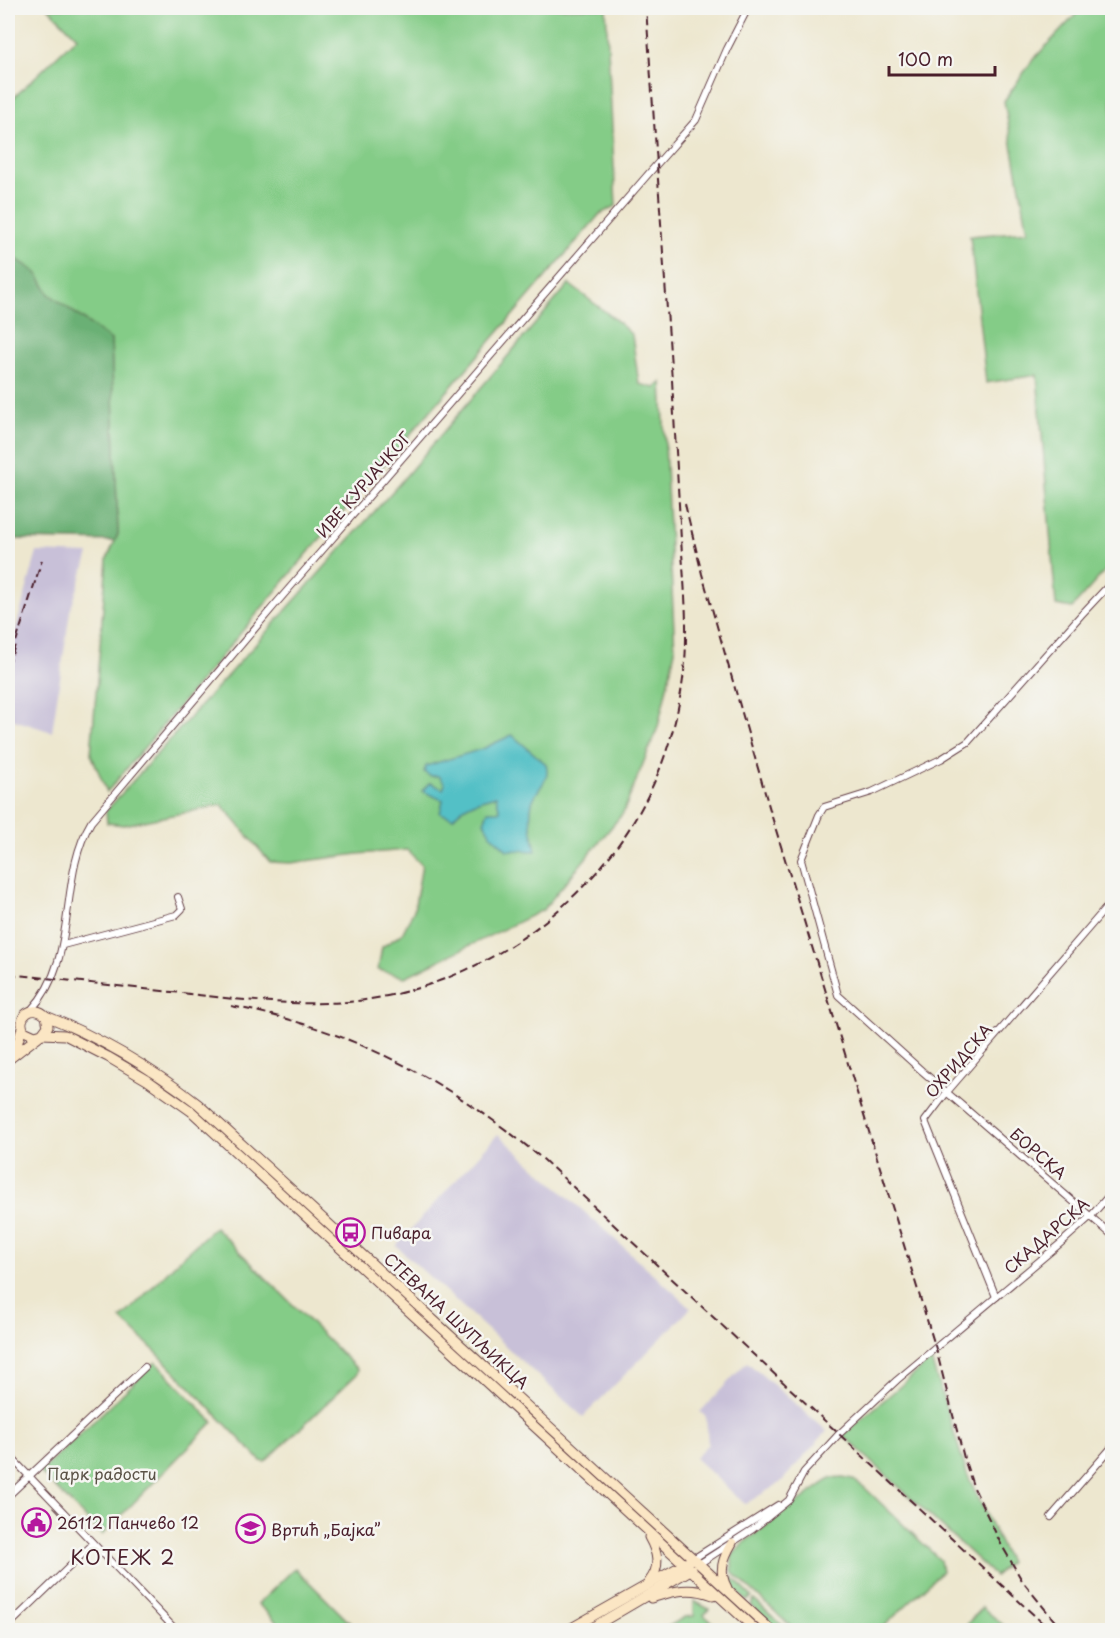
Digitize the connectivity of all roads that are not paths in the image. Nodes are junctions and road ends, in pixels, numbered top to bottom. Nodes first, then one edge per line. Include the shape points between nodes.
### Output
1 (748, 8) edge
2 (1113, 582) edge
3 (178, 897) dead end
4 (1113, 901) edge
5 (63, 945) junction
6 (42, 997) junction
7 (31, 1010) junction
8 (45, 1015) junction
9 (22, 1028) junction
10 (40, 1035) junction
11 (11, 1058) edge
12 (947, 1092) junction
13 (1113, 1192) edge
14 (1091, 1216) junction
15 (1113, 1235) edge
16 (996, 1297) junction
17 (145, 1367) dead end
18 (1113, 1447) edge
19 (8, 1454) edge
20 (28, 1477) junction
21 (8, 1496) edge
22 (789, 1500) junction
23 (1051, 1518) dead end
24 (642, 1527) junction
25 (732, 1543) junction
26 (93, 1544) junction
27 (696, 1562) junction
28 (686, 1568) junction
29 (645, 1586) junction
30 (724, 1595) junction
31 (634, 1604) junction
32 (8, 1626) edge
33 (176, 1630) edge
34 (568, 1630) edge
35 (588, 1630) edge
36 (756, 1630) edge
37 (771, 1630) edge

1 - 5 street, ИВЕ КУРЈАЧКОГ via 691,128 92,822 77,852
2 - 12 street, БОРСКА via 968,742 872,792 825,807 801,860 838,995
3 - 5 street via 182,909 176,915
4 - 12 street, ОХРИДСКА
5 - 6 street, ИВЕ КУРЈАЧКОГ
6 - 7 street
6 - 8 street
7 - 8 main road
7 - 9 main road via 23,1017
8 - 10 main road via 48,1026
8 - 27 main road, СТЕВАНА ШУПЉИКЦА via 128,1055 198,1104
9 - 10 main road via 31,1036
9 - 11 main road
10 - 11 main road
10 - 24 main road, СТЕВАНА ШУПЉИКЦА via 64,1035 108,1057 191,1111
12 - 14 street, БОРСКА
12 - 16 street, ОХРИДСКА via 929,1113 926,1126
13 - 14 street, СКАДАРСКА
14 - 15 street, БОРСКА
14 - 16 street, СКАДАРСКА
16 - 22 street, СКАДАРСКА via 838,1435 804,1472
17 - 20 street
18 - 23 street
19 - 20 street
20 - 21 street
20 - 26 street
22 - 25 street
22 - 27 street via 765,1512
24 - 28 main road, СТЕВАНА ШУПЉИКЦА
24 - 29 main road via 654,1546 658,1564
25 - 27 street
25 - 30 main road via 722,1566
26 - 32 street
26 - 33 street
27 - 28 main road
27 - 30 main road, СТЕВАНА ШУПЉИКЦА
28 - 29 main road
28 - 30 main road, СТЕВАНА ШУПЉИКЦА
28 - 31 main road
29 - 34 main road
30 - 31 main road via 683,1589
30 - 36 main road, СТЕВАНА ШУПЉИКЦА
30 - 37 main road, СТЕВАНА ШУПЉИКЦА
31 - 35 main road

